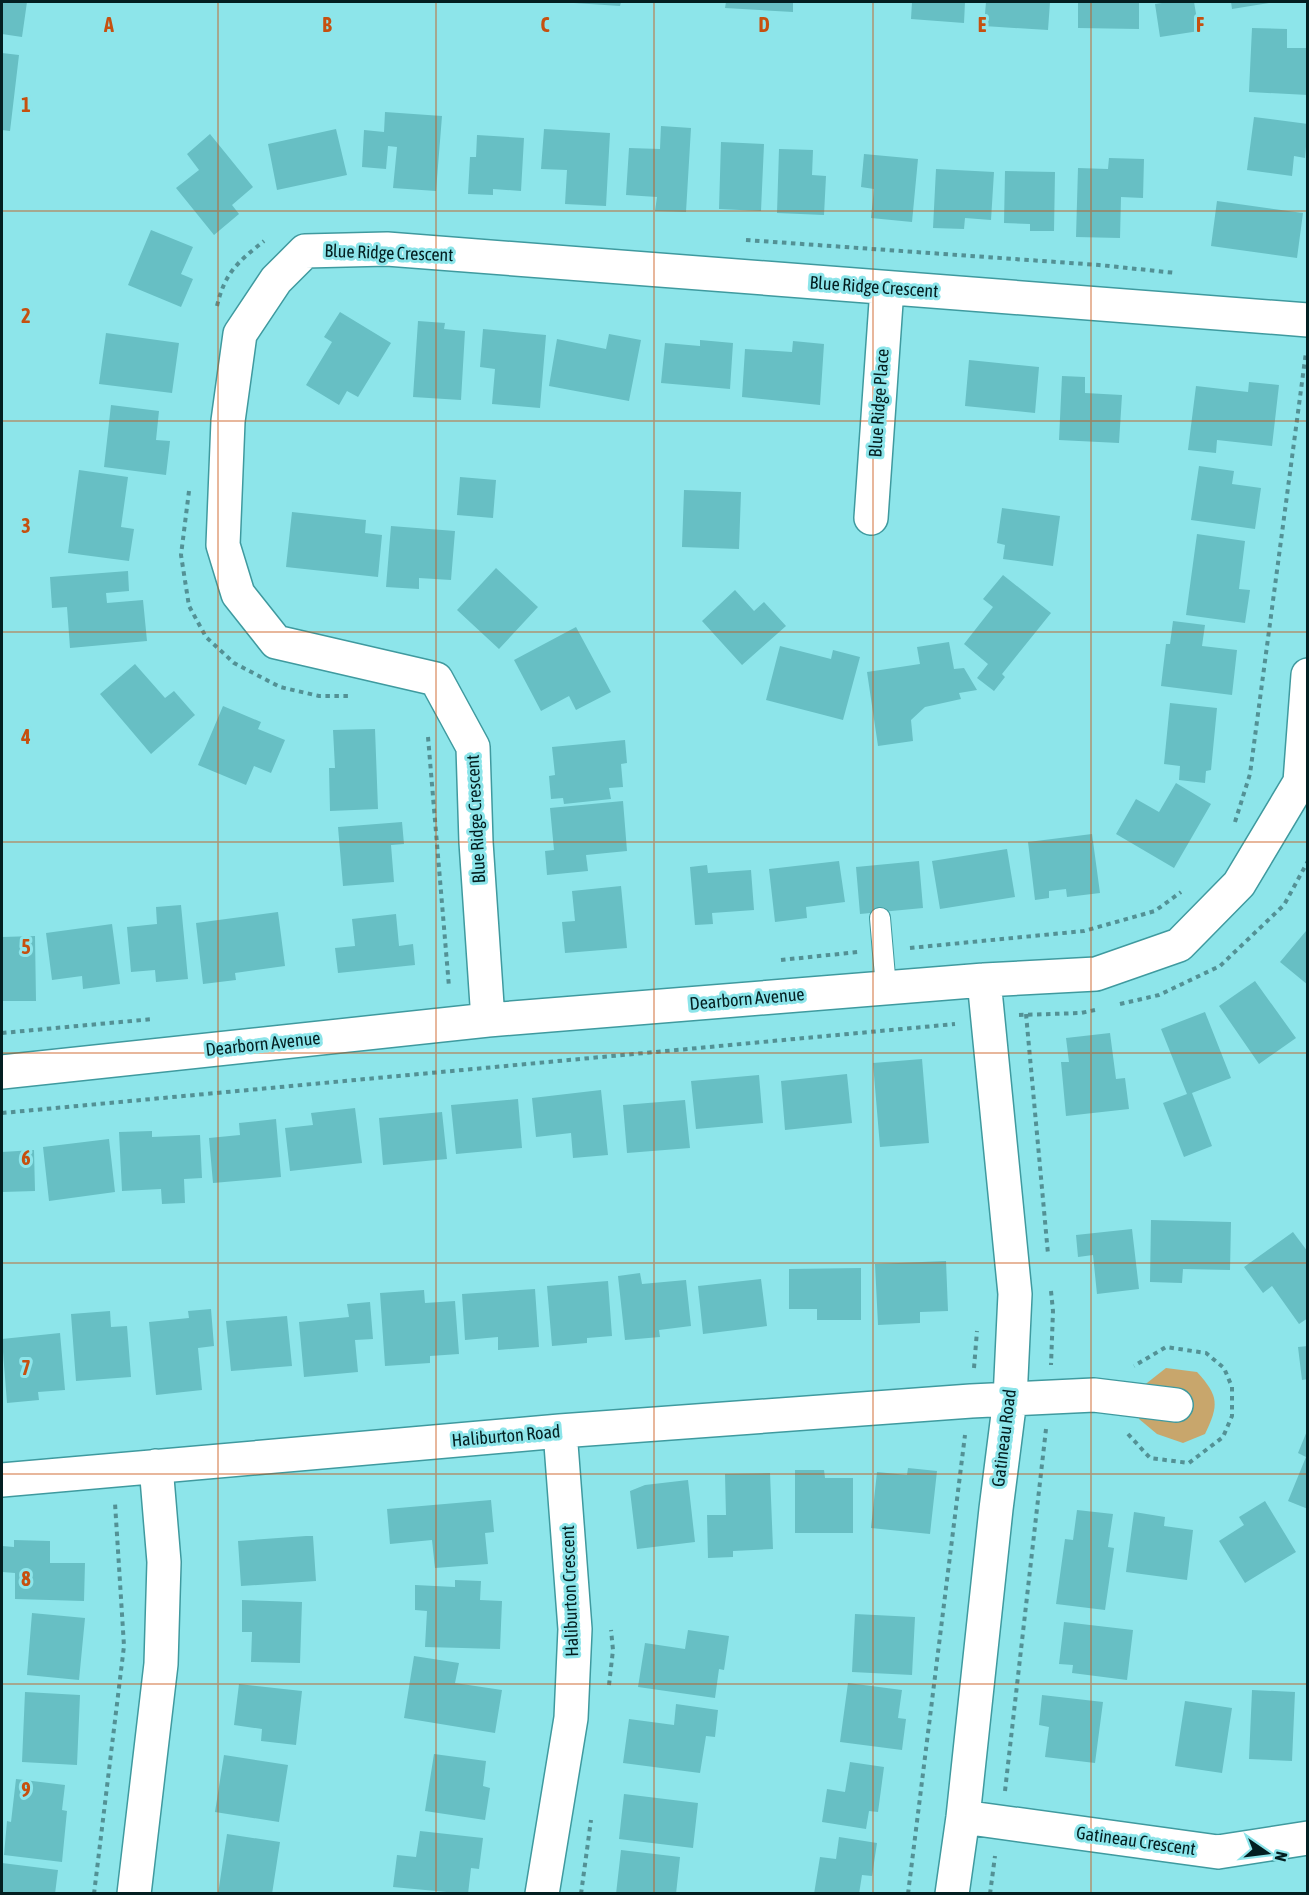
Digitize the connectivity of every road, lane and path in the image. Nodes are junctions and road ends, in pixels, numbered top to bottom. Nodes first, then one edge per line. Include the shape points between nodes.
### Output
1 (269, 237) dead end
2 (740, 240) dead end
3 (1180, 274) dead end
4 (887, 288) junction
5 (216, 308) dead end
6 (1308, 320) edge
7 (1308, 343) edge
8 (190, 487) dead end
9 (872, 518) dead end
10 (1308, 675) edge
11 (354, 696) dead end
12 (427, 732) dead end
13 (1232, 830) dead end
14 (1182, 891) dead end
15 (880, 918) dead end
16 (882, 950) junction
17 (778, 960) dead end
18 (984, 980) junction
19 (949, 983) junction
20 (886, 988) junction
21 (489, 1020) junction
22 (452, 1024) junction
23 (954, 1036) dead end
24 (2, 1072) edge
25 (978, 1321) dead end
26 (1010, 1399) junction
27 (971, 1401) junction
28 (1176, 1405) dead end
29 (560, 1431) junction
30 (156, 1466) junction
31 (2, 1480) edge
32 (104, 1504) dead end
33 (610, 1628) dead end
34 (607, 1696) dead end
35 (592, 1812) dead end
36 (963, 1817) junction
37 (1308, 1838) edge
38 (995, 1854) dead end
39 (94, 1893) edge
40 (134, 1893) edge
41 (542, 1893) edge
42 (581, 1893) edge
43 (908, 1893) edge
44 (952, 1893) edge
45 (990, 1893) edge

1 - 5 path via 239,261 221,286
2 - 3 path
4 - 6 street, Blue Ridge Crescent
4 - 9 street, Blue Ridge Place
4 - 21 street, Blue Ridge Crescent via 387,249 305,251 276,280 240,334 228,421 224,545 238,594 276,642 436,679 473,747
7 - 13 path via 1250,774
8 - 11 path via 181,555 189,606 206,637 234,663 280,687 319,696
10 - 18 street, Dearborn Avenue via 1300,782 1239,884 1179,945 1096,974
12 - 22 path
14 - 16 path via 1155,911 1084,931
15 - 16 lane
16 - 17 path
16 - 20 lane
18 - 19 street, Dearborn Avenue
18 - 26 street, Gatineau Road via 1015,1294
19 - 20 street, Dearborn Avenue
19 - 23 path
20 - 21 street, Dearborn Avenue
21 - 22 street, Dearborn Avenue
22 - 24 street, Dearborn Avenue
25 - 27 path
26 - 27 street, Haliburton Road
26 - 28 street, Haliburton Road via 1094,1395
26 - 36 street, Gatineau Road
27 - 29 street, Haliburton Road
27 - 43 path
29 - 30 street, Haliburton Road
29 - 41 street, Haliburton Crescent via 574,1629 571,1718
30 - 31 street, Haliburton Road
30 - 40 street via 164,1562 161,1664
32 - 39 path via 115,1503 124,1646
33 - 34 path via 613,1650
35 - 42 path
36 - 37 street, Gatineau Crescent via 1218,1852
36 - 44 street, Gatineau Road
38 - 45 path

